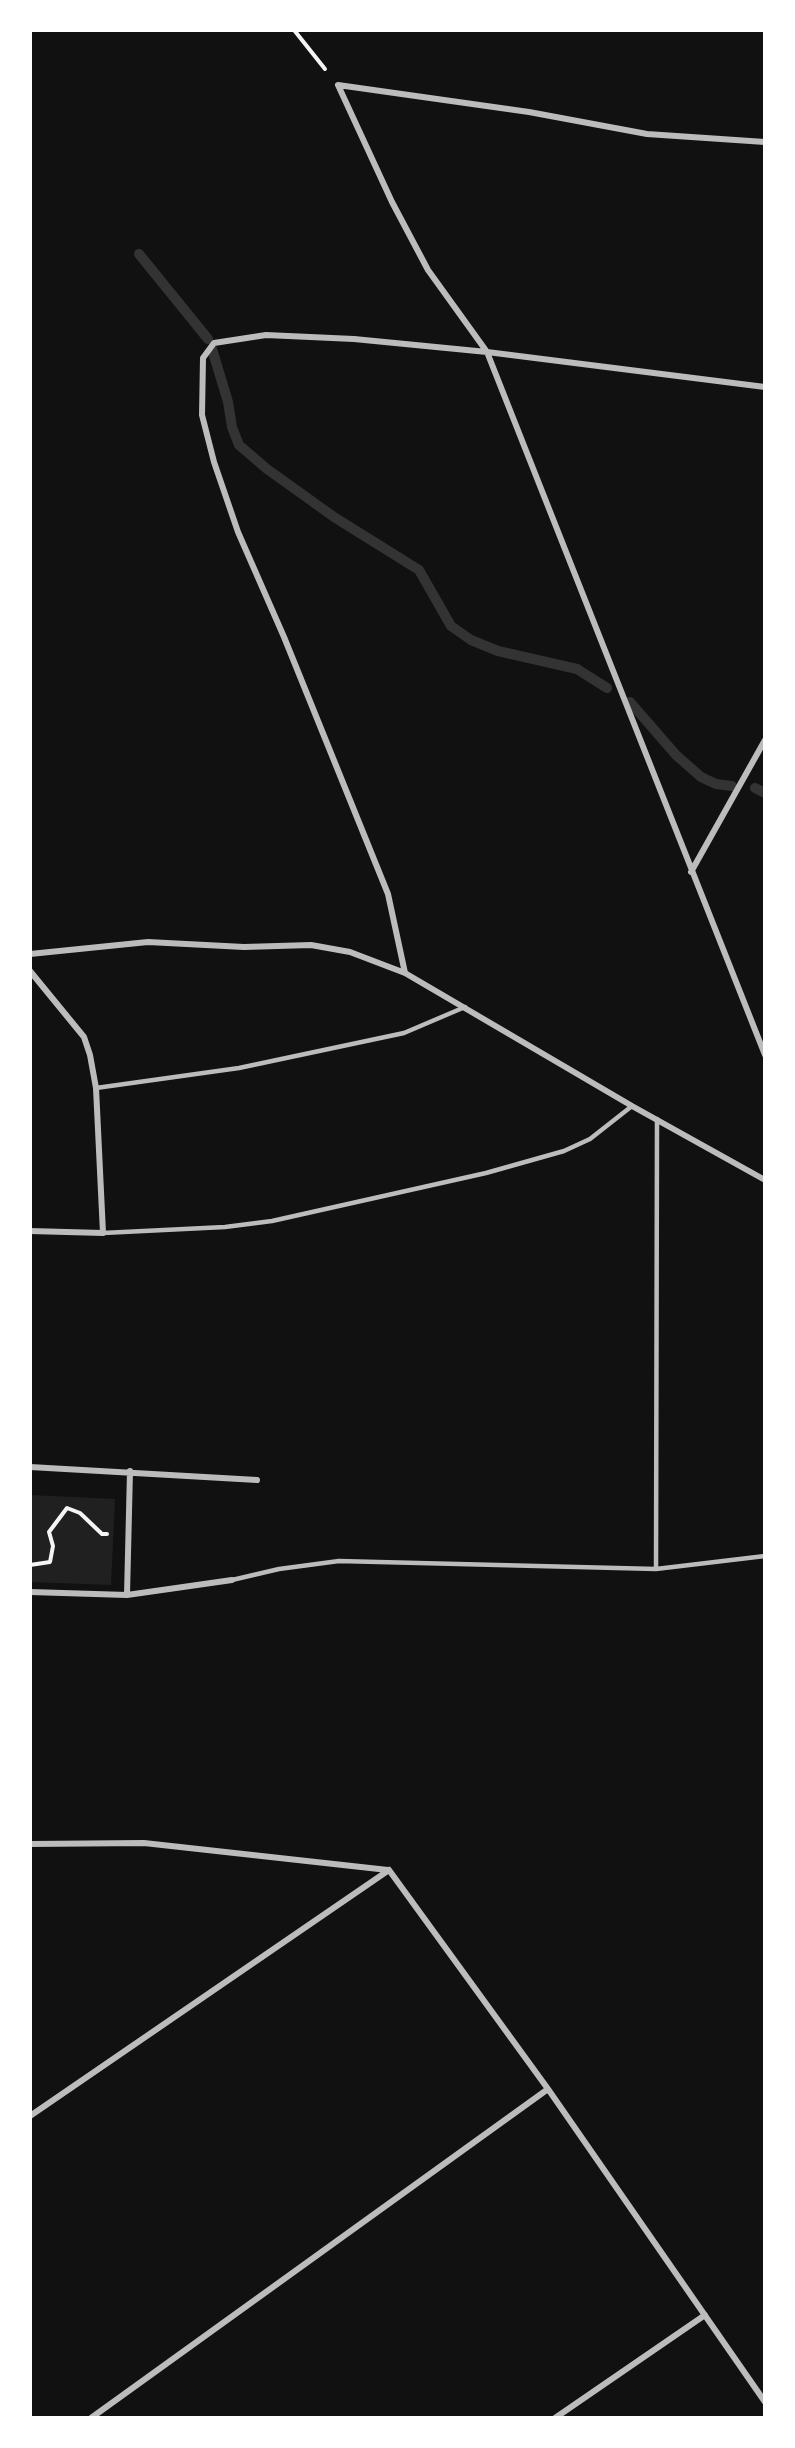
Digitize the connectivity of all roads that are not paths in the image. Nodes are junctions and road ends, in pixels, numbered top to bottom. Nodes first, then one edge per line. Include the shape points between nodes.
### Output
1 (765, 142) edge
2 (487, 352) junction
3 (765, 387) edge
4 (765, 740) edge
5 (691, 872) junction
6 (30, 954) edge
7 (30, 971) edge
8 (405, 973) junction
9 (465, 1007) junction
10 (765, 1055) edge
11 (96, 1088) junction
12 (632, 1106) junction
13 (657, 1119) junction
14 (765, 1180) edge
15 (30, 1231) edge
16 (103, 1233) junction
17 (30, 1467) edge
18 (130, 1471) junction
19 (257, 1480) dead end
20 (765, 1556) edge
21 (656, 1569) junction
22 (232, 1580) joint
23 (30, 1592) edge
24 (127, 1595) junction
25 (30, 1844) edge
26 (388, 1870) junction
27 (548, 2090) junction
28 (30, 2116) edge
29 (705, 2315) junction
30 (765, 2402) edge
31 (91, 2418) edge
32 (555, 2418) edge

1 - 2 street via 647,134 529,112 338,85 428,270
2 - 3 street
2 - 5 street
2 - 8 street via 266,335 214,344 203,358 202,415 214,462 238,532 388,894
4 - 5 street
5 - 10 street
6 - 8 street via 148,942 310,945 350,952
7 - 11 street via 84,1037
8 - 9 street
9 - 11 lane via 404,1033 239,1068
9 - 12 street
11 - 16 street
12 - 13 street
12 - 16 lane via 590,1139 573,1147 486,1173 272,1221
13 - 14 street
13 - 21 lane
15 - 16 street
17 - 18 street
18 - 19 street
18 - 24 street
20 - 21 lane
21 - 22 lane via 339,1561
22 - 24 street
23 - 24 street
25 - 26 street via 144,1843
26 - 27 street
26 - 28 street
27 - 29 street
27 - 31 street
29 - 30 street
29 - 32 street

